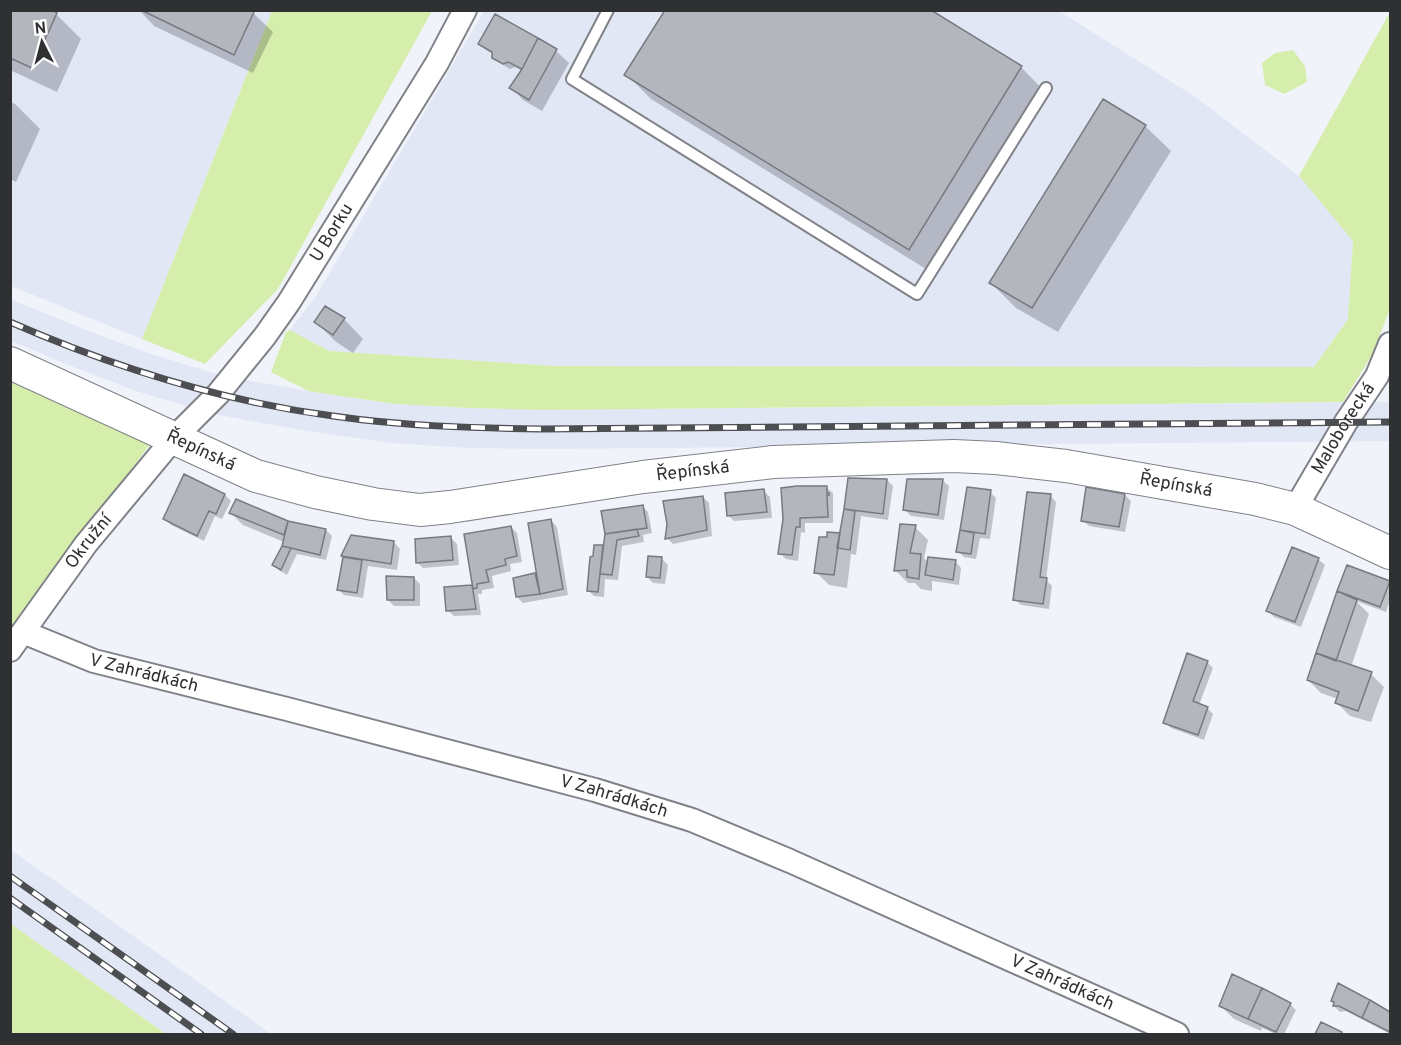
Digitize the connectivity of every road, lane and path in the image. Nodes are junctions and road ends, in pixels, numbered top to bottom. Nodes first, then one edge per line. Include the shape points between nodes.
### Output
1 (465, 10) edge
2 (608, 10) edge
3 (1046, 88) dead end
4 (1390, 344) edge
5 (10, 363) edge
6 (174, 438) junction
7 (1294, 509) junction
8 (1390, 553) edge
9 (17, 641) edge
10 (1177, 1035) edge

1 - 6 street, U Borku via 437,63 283,310 218,394
2 - 3 lane via 572,79 917,294
4 - 7 street, Maloborecká via 1377,376
5 - 6 street, Řepínská
6 - 7 street, Řepínská via 256,476 326,495 420,510 772,462 954,456 1066,465
6 - 9 street, Okružní via 86,544
7 - 8 street, Řepínská
9 - 10 street, V Zahrádkách via 595,790 692,820

